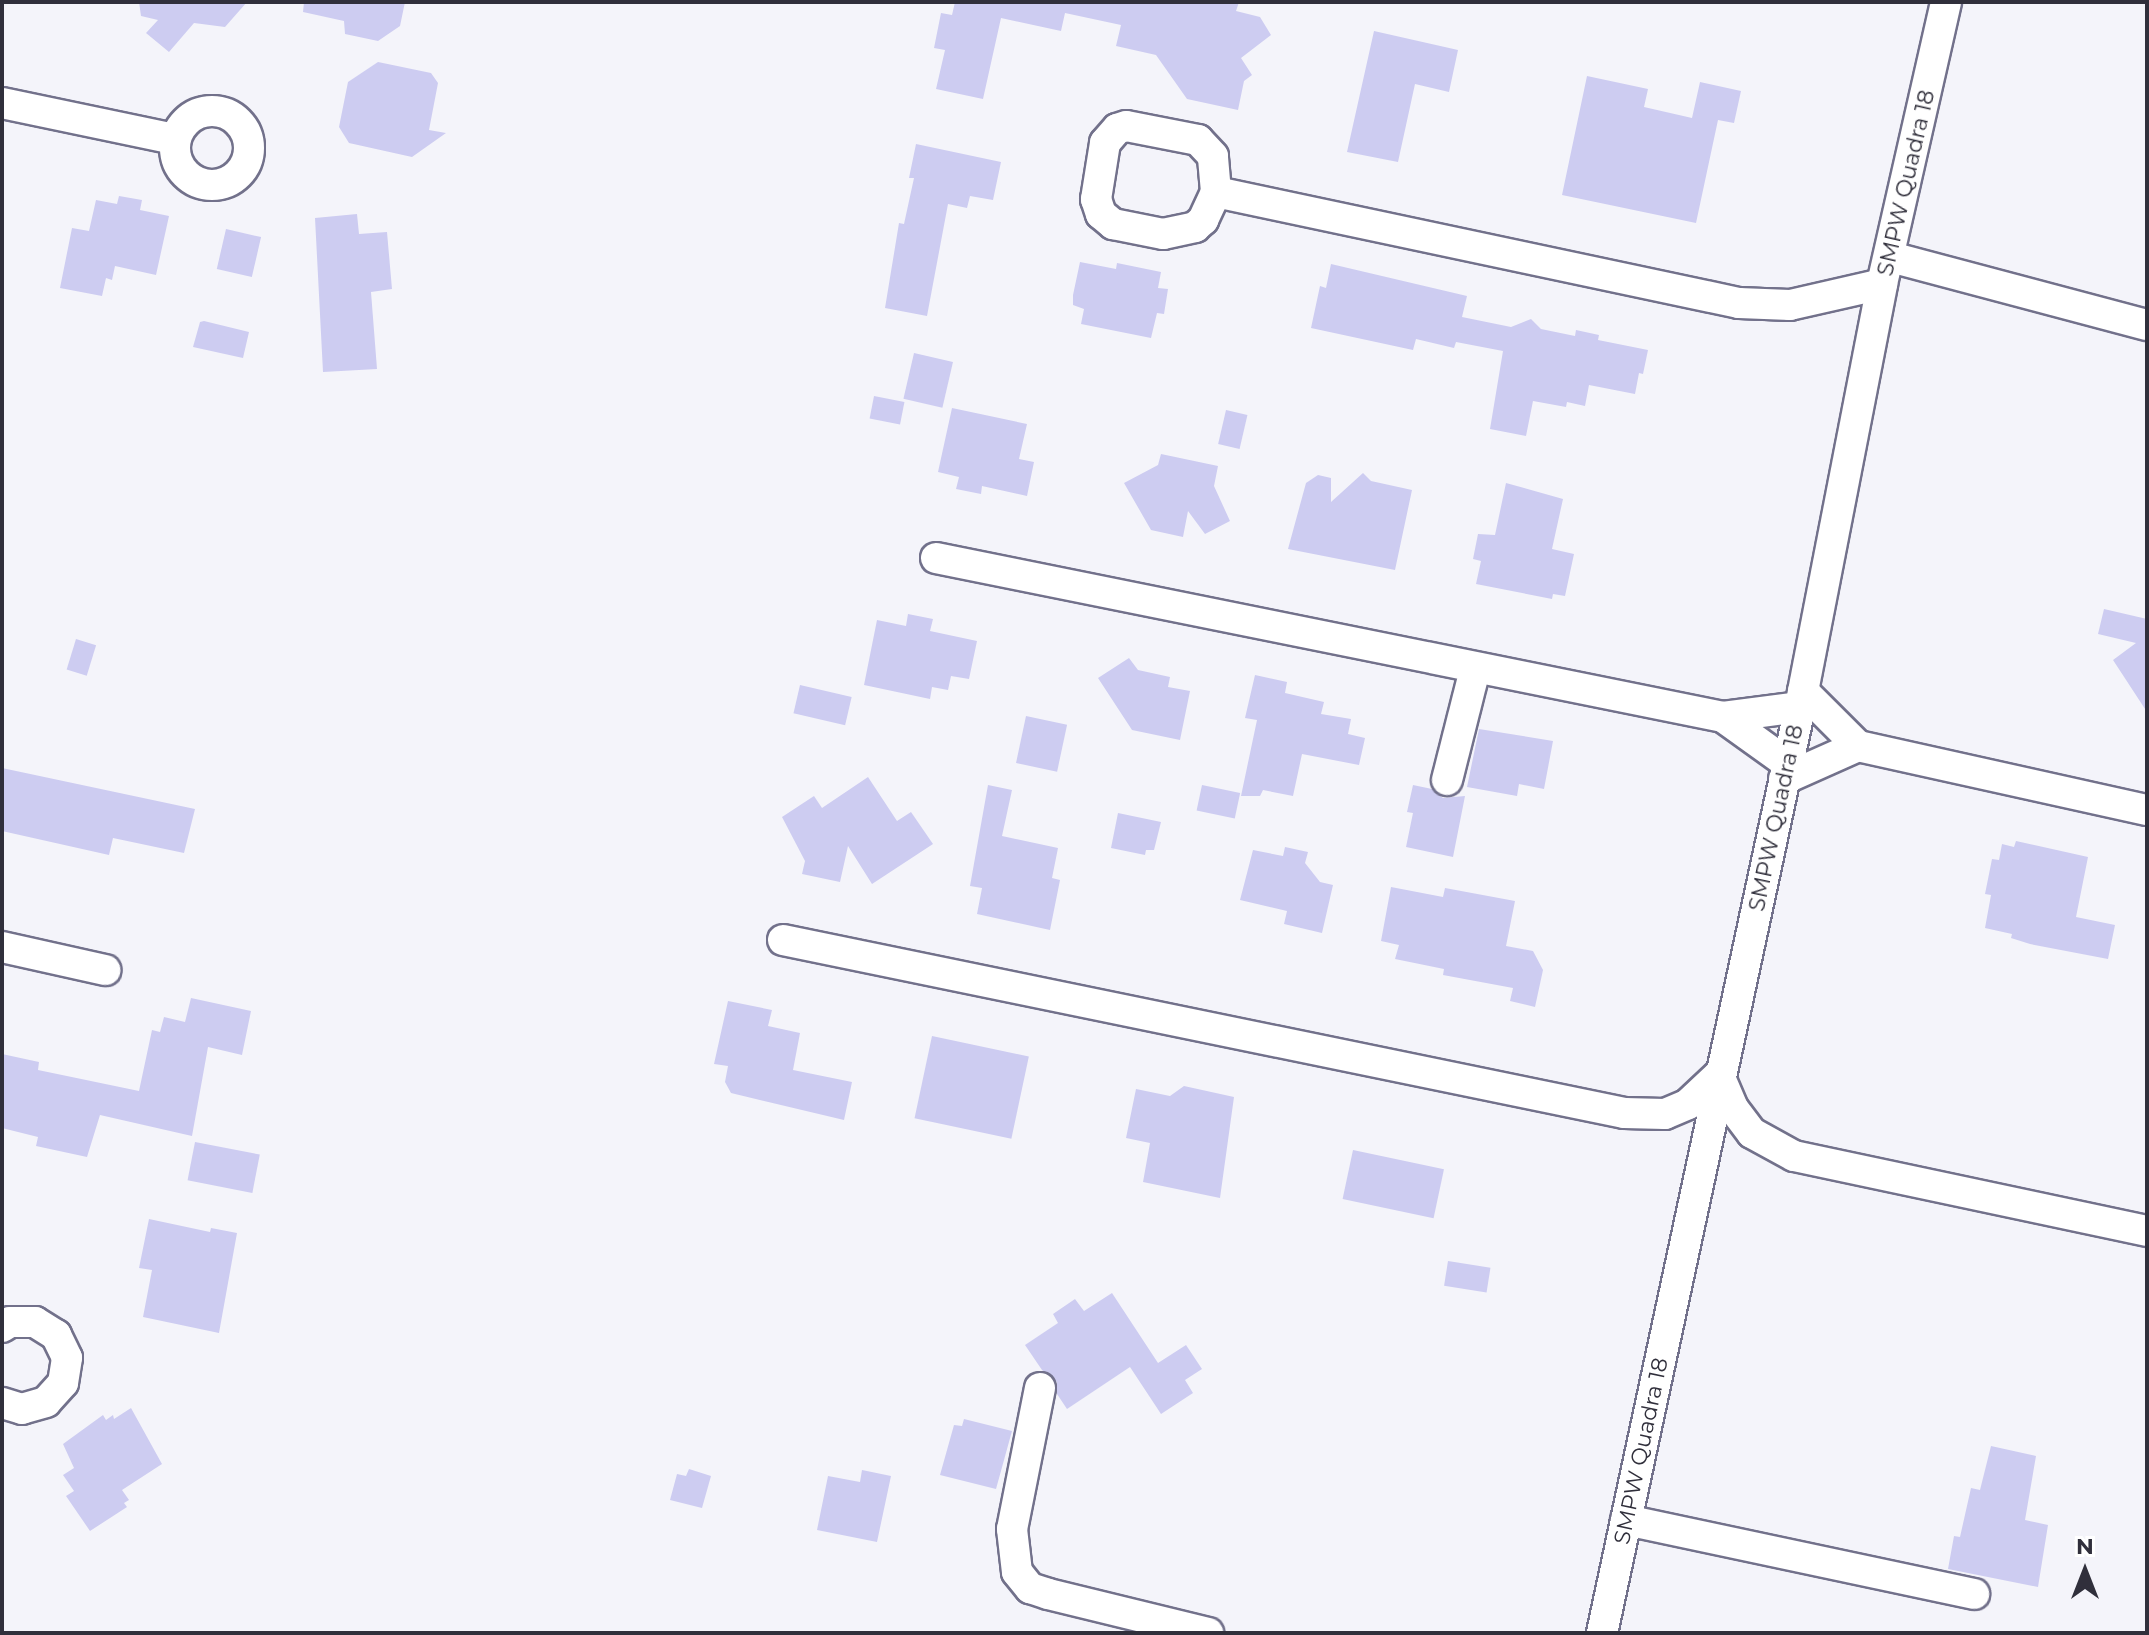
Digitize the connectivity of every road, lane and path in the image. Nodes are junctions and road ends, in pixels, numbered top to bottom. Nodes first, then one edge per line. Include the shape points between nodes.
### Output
1 (1946, 2) edge
2 (2, 103) edge
3 (175, 139) dead end
4 (1216, 192) dead end
5 (1887, 270) junction
6 (2147, 325) edge
7 (936, 558) dead end
8 (1475, 669) junction
9 (1801, 699) junction
10 (1723, 717) junction
11 (1858, 746) junction
12 (1786, 771) junction
13 (1447, 780) dead end
14 (2147, 810) edge
15 (783, 940) dead end
16 (2, 947) edge
17 (105, 970) dead end
18 (1719, 1075) junction
19 (2147, 1231) edge
20 (2, 1327) edge
21 (1040, 1388) dead end
22 (2, 1403) edge
23 (1626, 1520) junction
24 (1974, 1594) dead end
25 (1208, 1633) edge
26 (1602, 1633) edge

1 - 5 street, SMPW Quadra 18
2 - 3 street
4 - 5 street via 1739,303 1790,305
5 - 6 street
5 - 9 street, SMPW Quadra 18
7 - 8 street
8 - 10 street
8 - 13 street
9 - 10 street
9 - 11 street
9 - 12 street, SMPW Quadra 18
10 - 12 street
11 - 12 street
11 - 14 street
12 - 18 street, SMPW Quadra 18
15 - 18 street via 1624,1113 1665,1114 1688,1104
16 - 17 street
18 - 19 street via 1733,1108 1752,1133 1794,1156
18 - 23 street, SMPW Quadra 18
20 - 22 street via 35,1322 56,1335 67,1358 63,1383 46,1402 22,1409
21 - 25 street via 1012,1529 1017,1572 1039,1591
23 - 24 street
23 - 26 street, SMPW Quadra 18

